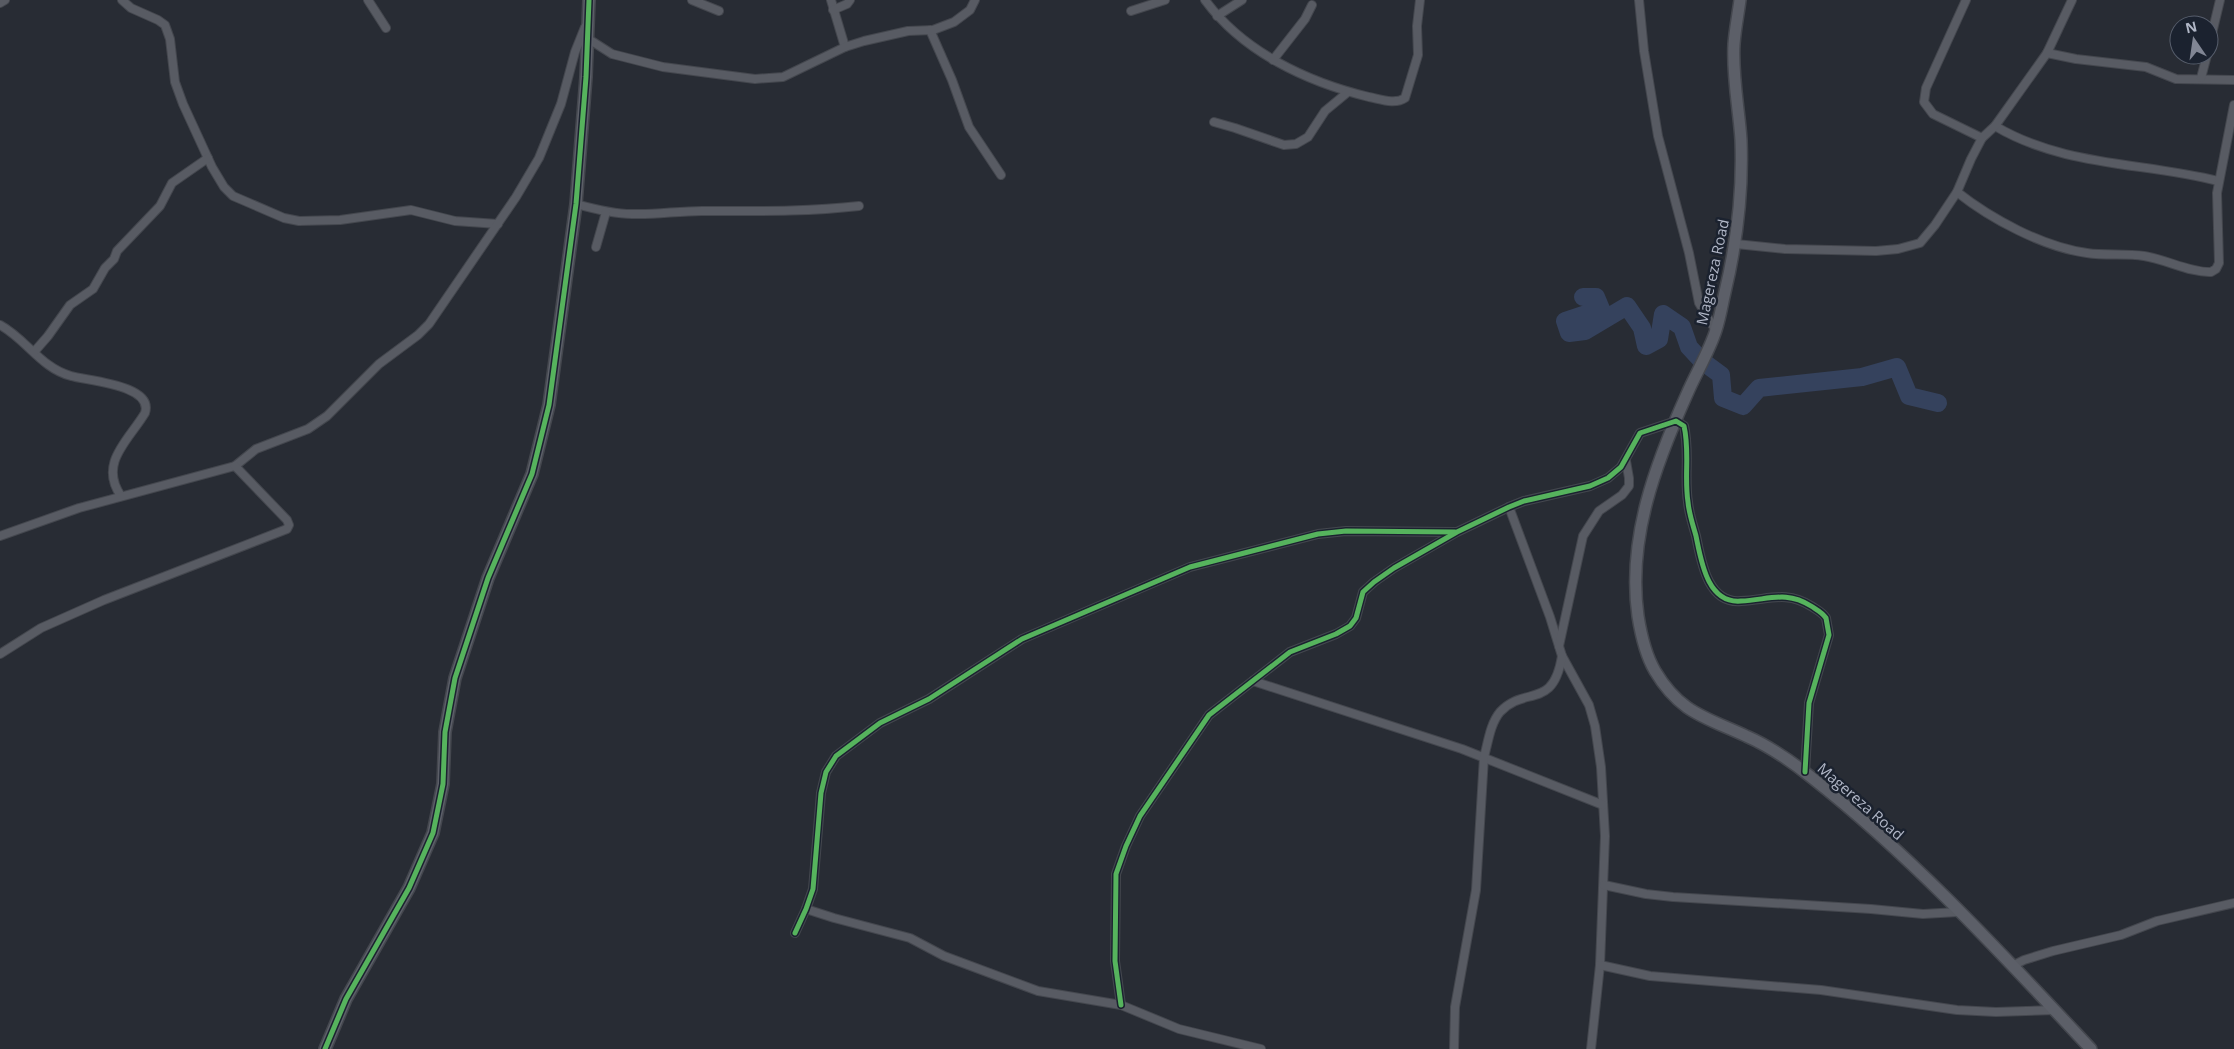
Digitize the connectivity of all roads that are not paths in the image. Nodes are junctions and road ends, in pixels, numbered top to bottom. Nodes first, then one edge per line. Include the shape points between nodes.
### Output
1 (5, 0) edge
2 (122, 0) edge
3 (368, 0) edge
4 (692, 0) edge
5 (830, 0) edge
6 (850, 0) edge
7 (975, 0) edge
8 (1165, 0) edge
9 (1205, 0) edge
10 (1242, 0) edge
11 (1420, 0) edge
12 (1639, 0) edge
13 (1740, 0) edge
14 (1966, 0) edge
15 (2072, 0) edge
16 (2220, 0) edge
17 (590, 2) edge
18 (0, 3) edge
19 (1312, 5) dead end
20 (833, 10) junction
21 (719, 11) dead end
22 (1131, 11) dead end
23 (2216, 15) edge
24 (1217, 16) junction
25 (588, 20) junction
26 (386, 28) dead end
27 (930, 30) junction
28 (587, 38) junction
29 (845, 47) junction
30 (2047, 53) junction
31 (1273, 60) junction
32 (2204, 65) edge
33 (2201, 78) junction
34 (2234, 80) edge
35 (1348, 92) junction
36 (2234, 105) edge
37 (1214, 122) dead end
38 (1995, 126) junction
39 (1982, 138) junction
40 (208, 158) junction
41 (1001, 175) dead end
42 (2218, 180) junction
43 (1956, 192) junction
44 (576, 204) junction
45 (859, 206) dead end
46 (606, 212) junction
47 (498, 224) junction
48 (1736, 244) junction
49 (596, 246) dead end
50 (0, 325) edge
51 (1716, 331) junction
52 (34, 352) junction
53 (1676, 421) junction
54 (1626, 461) junction
55 (235, 466) junction
56 (121, 496) junction
57 (1509, 507) junction
58 (1458, 532) junction
59 (0, 536) edge
60 (1559, 646) junction
61 (0, 654) edge
62 (1562, 656) junction
63 (1253, 681) junction
64 (1484, 757) junction
65 (1805, 772) junction
66 (1602, 805) junction
67 (1604, 885) junction
68 (2234, 903) edge
69 (806, 909) junction
70 (1958, 912) junction
71 (795, 933) dead end
72 (1600, 965) junction
73 (2012, 966) junction
74 (1121, 1005) junction
75 (2054, 1010) junction
76 (325, 1049) edge
77 (1261, 1049) edge
78 (1454, 1049) edge
79 (1591, 1049) edge
80 (2091, 1049) edge

1 - 18 street
2 - 40 street via 165,25 170,39 175,82
3 - 26 street
4 - 21 street
5 - 20 street
6 - 20 street
7 - 27 street via 964,16
8 - 22 street
9 - 24 street
10 - 24 street
11 - 35 street via 1418,55 1405,98 1400,102 1387,101
12 - 51 street via 1658,136 1699,303
13 - 48 street, Magereza Road via 1734,45 1741,143
14 - 39 street via 1930,78 1924,102 1933,114
15 - 30 street
16 - 23 street
17 - 25 street
19 - 31 street
20 - 29 street
24 - 31 street
25 - 28 street
25 - 47 street via 544,148
27 - 29 street via 891,35
27 - 41 street via 969,127
28 - 29 street via 612,54 640,61 699,73 755,79 783,77
28 - 44 street
30 - 33 street via 2146,67 2176,79
30 - 38 street
31 - 35 street
32 - 33 street
33 - 34 street
35 - 37 street via 1325,111 1308,137 1296,144 1284,145
36 - 42 street
38 - 39 street
38 - 42 street via 2022,140 2070,156
39 - 43 street
40 - 47 street via 230,193 284,218 340,220 411,210 455,221
40 - 52 street via 172,183 160,206 116,250 96,285 70,305
42 - 43 street via 2218,263 2216,269 2209,272 2144,256 2089,254 2069,249 2007,225
43 - 48 street via 1926,237 1909,247 1876,251 1785,249
44 - 46 street
44 - 76 street via 549,405 526,493 488,578 455,678 445,732 443,784 433,833 409,888 346,999
45 - 46 street via 742,213
46 - 49 street
47 - 55 street via 418,335 379,364 318,423 256,449
48 - 51 street, Magereza Road
50 - 52 street
51 - 53 street, Magereza Road
52 - 56 street via 64,374 128,389 144,401 145,413 113,465 113,482
53 - 54 street via 1640,433
53 - 65 street, Magereza Road via 1653,476 1642,527 1636,586 1644,648 1653,668 1686,708 1771,749
53 - 65 street via 1685,430 1688,502 1704,572 1712,585 1731,601 1778,596 1797,599 1826,618 1829,635 1809,704
54 - 57 street via 1602,482
54 - 60 street via 1630,478 1628,486 1622,495 1599,511 1583,536
55 - 56 street
55 - 61 street via 287,520 287,529 104,600 41,628
56 - 59 street
57 - 58 street
57 - 60 street
58 - 63 street via 1394,568 1368,587 1361,596 1354,621 1344,630 1290,652
58 - 69 street via 1346,531 1318,534 1190,567 1022,639 929,699 880,724 831,762 823,782 813,889
60 - 62 street
62 - 64 street via 1558,674 1550,687 1507,706 1498,715
62 - 66 street via 1589,705 1595,726
63 - 64 street
63 - 74 street via 1201,724 1140,816 1126,846 1116,874 1115,961
64 - 66 street
64 - 78 street via 1476,890 1455,1008
65 - 70 street, Magereza Road via 1856,814
66 - 67 street
67 - 70 street via 1673,897 1923,914
67 - 72 street
68 - 73 street via 2157,921 2121,935 2053,951
69 - 71 street
69 - 74 street via 910,938 944,956 1038,991
70 - 73 street, Magereza Road
72 - 75 street via 1650,976 1821,990 1957,1010
72 - 79 street
73 - 75 street, Magereza Road
74 - 77 street via 1180,1029
75 - 80 street, Magereza Road

